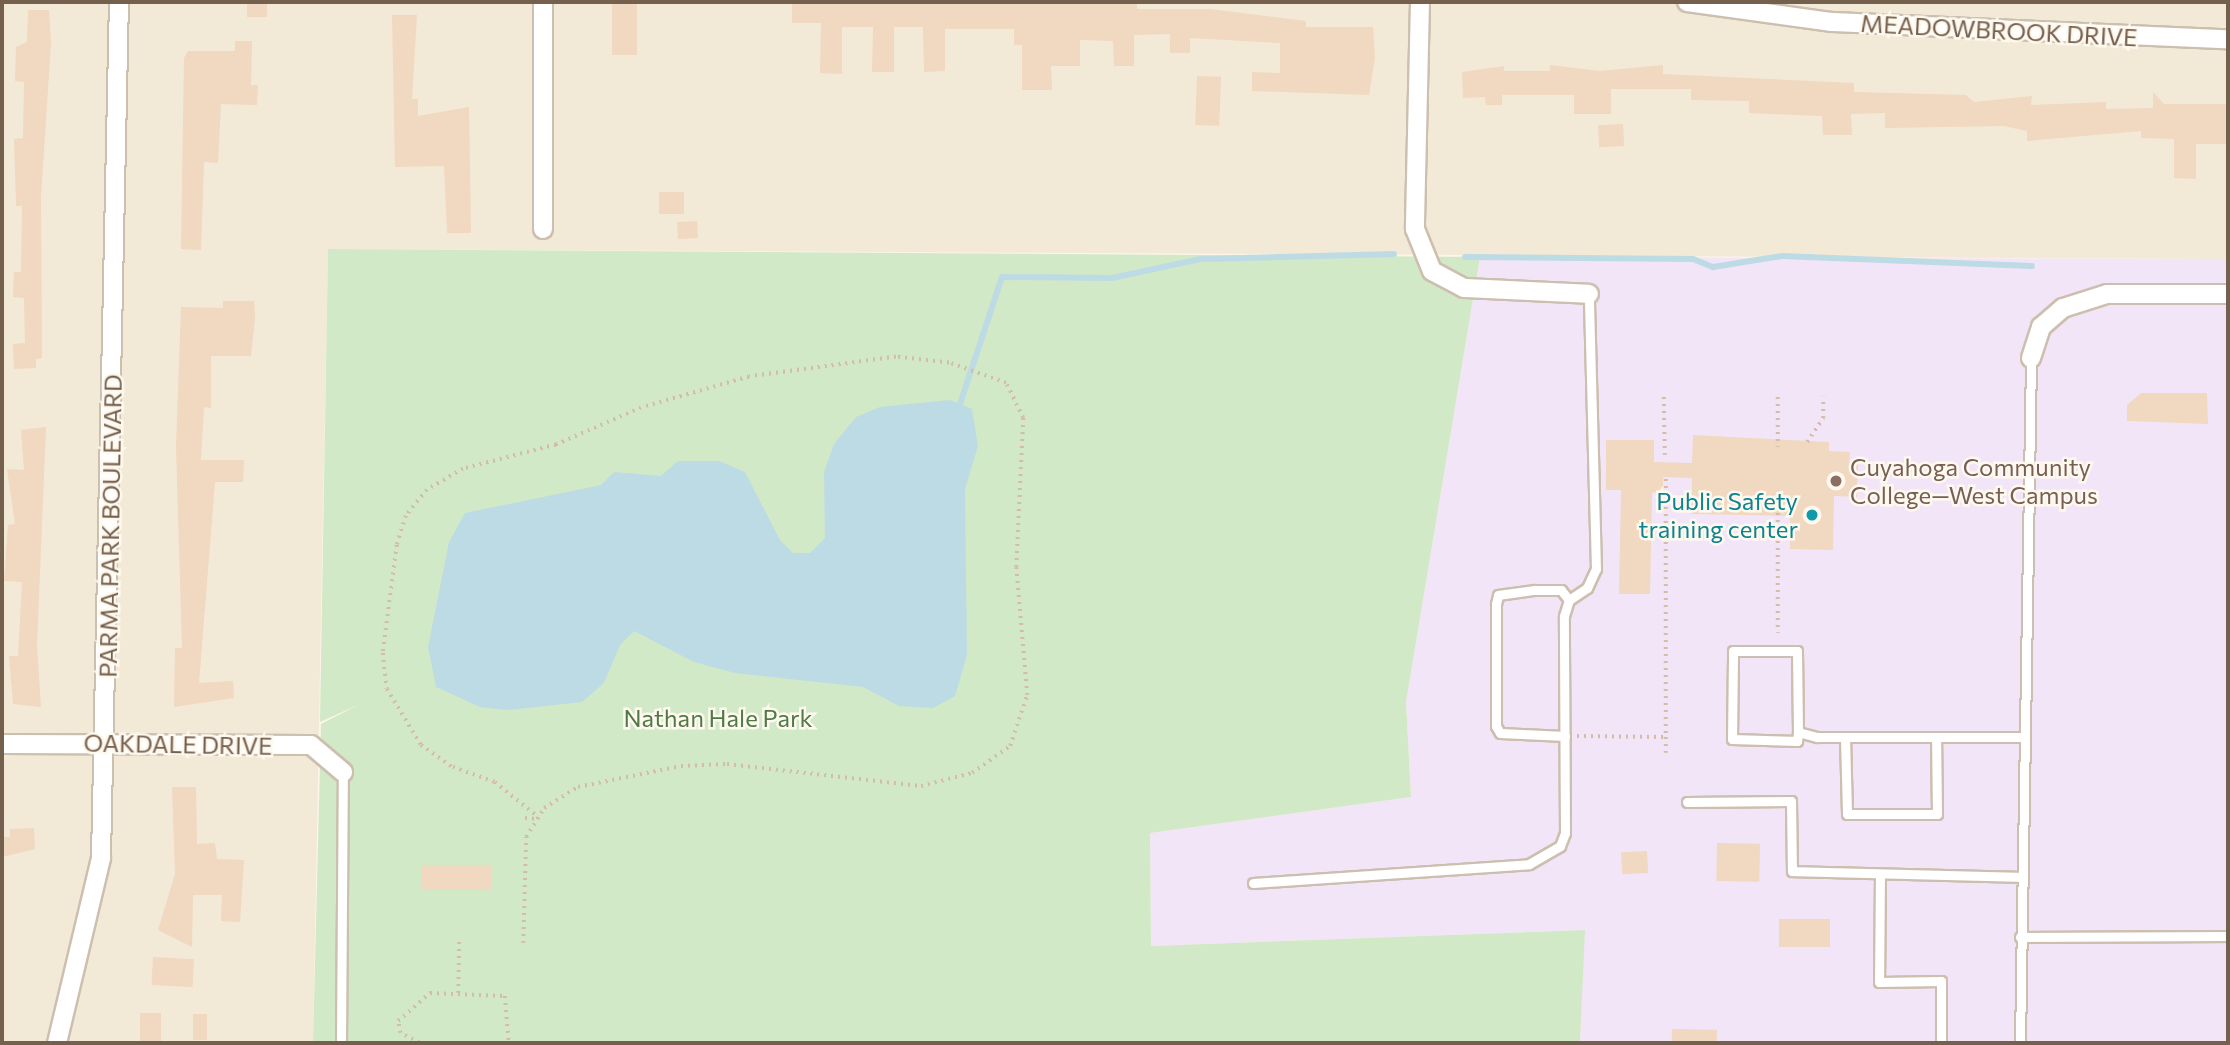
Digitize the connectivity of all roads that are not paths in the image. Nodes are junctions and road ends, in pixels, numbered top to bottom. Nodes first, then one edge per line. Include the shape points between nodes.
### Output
1 (119, 2) edge
2 (543, 2) edge
3 (1420, 2) edge
4 (1687, 2) edge
5 (2228, 39) edge
6 (543, 229) dead end
7 (1590, 294) joint
8 (2228, 295) edge
9 (2031, 358) joint
10 (1569, 600) junction
11 (1798, 732) junction
12 (1565, 736) junction
13 (1845, 737) junction
14 (1936, 737) junction
15 (2023, 737) junction
16 (106, 743) junction
17 (2, 744) edge
18 (343, 772) joint
19 (1687, 802) dead end
20 (1880, 874) junction
21 (2021, 877) junction
22 (1253, 883) dead end
23 (2228, 936) edge
24 (2020, 937) junction
25 (57, 1043) edge
26 (341, 1043) edge
27 (1941, 1043) edge
28 (2020, 1043) edge

1 - 16 street, PARMA PARK BOULEVARD
2 - 6 street
3 - 7 street via 1415,229 1432,271 1464,288
4 - 5 street, MEADOWBROOK DRIVE via 1831,22
7 - 10 lane via 1596,569 1587,588
8 - 9 street via 2107,294 2063,308 2041,327
9 - 15 lane
10 - 12 lane
10 - 12 lane via 1561,590 1535,590 1499,595 1496,604 1496,726 1500,733
11 - 11 lane via 1797,651 1733,651 1732,739 1797,741
11 - 13 lane
12 - 22 lane via 1565,833 1548,858
13 - 14 lane
13 - 14 lane via 1846,814 1937,814
14 - 15 lane
15 - 21 lane
16 - 17 street, OAKDALE DRIVE
16 - 18 street, OAKDALE DRIVE via 311,745
16 - 25 street, PARMA PARK BOULEVARD via 101,858
18 - 26 lane
19 - 20 lane via 1791,801 1792,871
20 - 21 lane
20 - 27 lane via 1879,982 1941,981
21 - 24 lane
23 - 24 lane
24 - 28 lane

